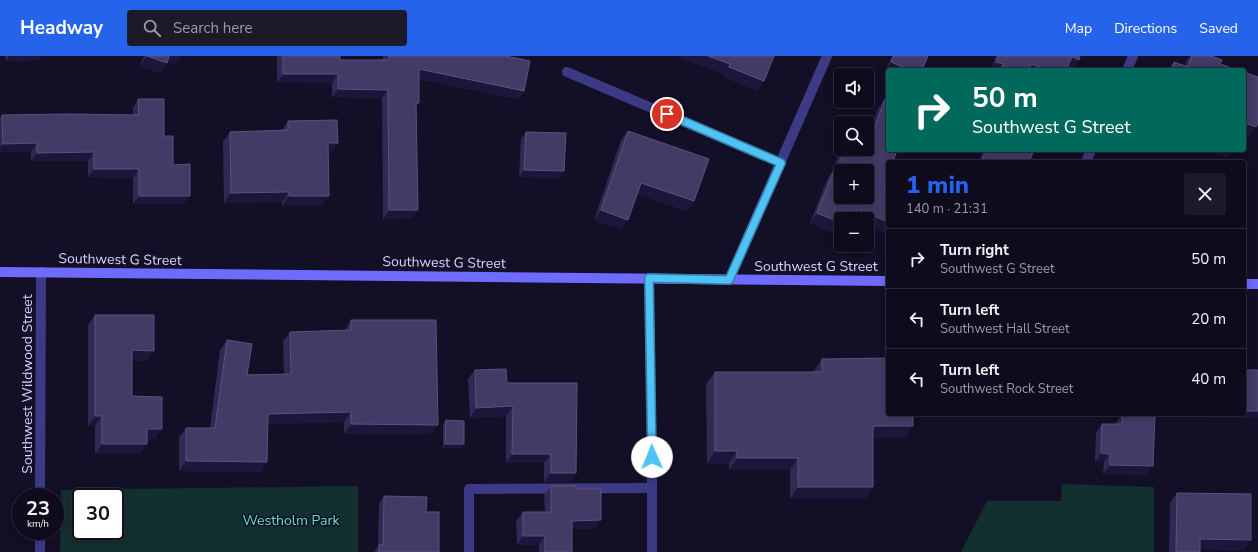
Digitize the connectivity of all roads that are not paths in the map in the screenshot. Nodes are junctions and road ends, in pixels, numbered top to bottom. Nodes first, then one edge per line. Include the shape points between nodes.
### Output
1 (827, 56) edge
2 (1133, 56) edge
3 (1127, 68) edge
4 (567, 72) dead end
5 (781, 163) junction
6 (0, 272) edge
7 (41, 272) junction
8 (649, 278) junction
9 (729, 280) junction
10 (886, 281) edge
11 (1246, 284) edge
12 (1258, 284) edge
13 (40, 488) edge
14 (652, 488) junction
15 (40, 540) edge
16 (40, 552) edge
17 (469, 552) edge
18 (652, 552) edge

1 - 5 street
2 - 3 street
4 - 5 street
5 - 9 street
6 - 7 main road, Southwest G Street
7 - 8 main road, Southwest G Street
7 - 13 street, Southwest Wildwood Street
8 - 9 main road, Southwest G Street
8 - 14 street
9 - 10 main road, Southwest G Street
11 - 12 main road
14 - 17 street via 469,489
14 - 18 street
15 - 16 street

